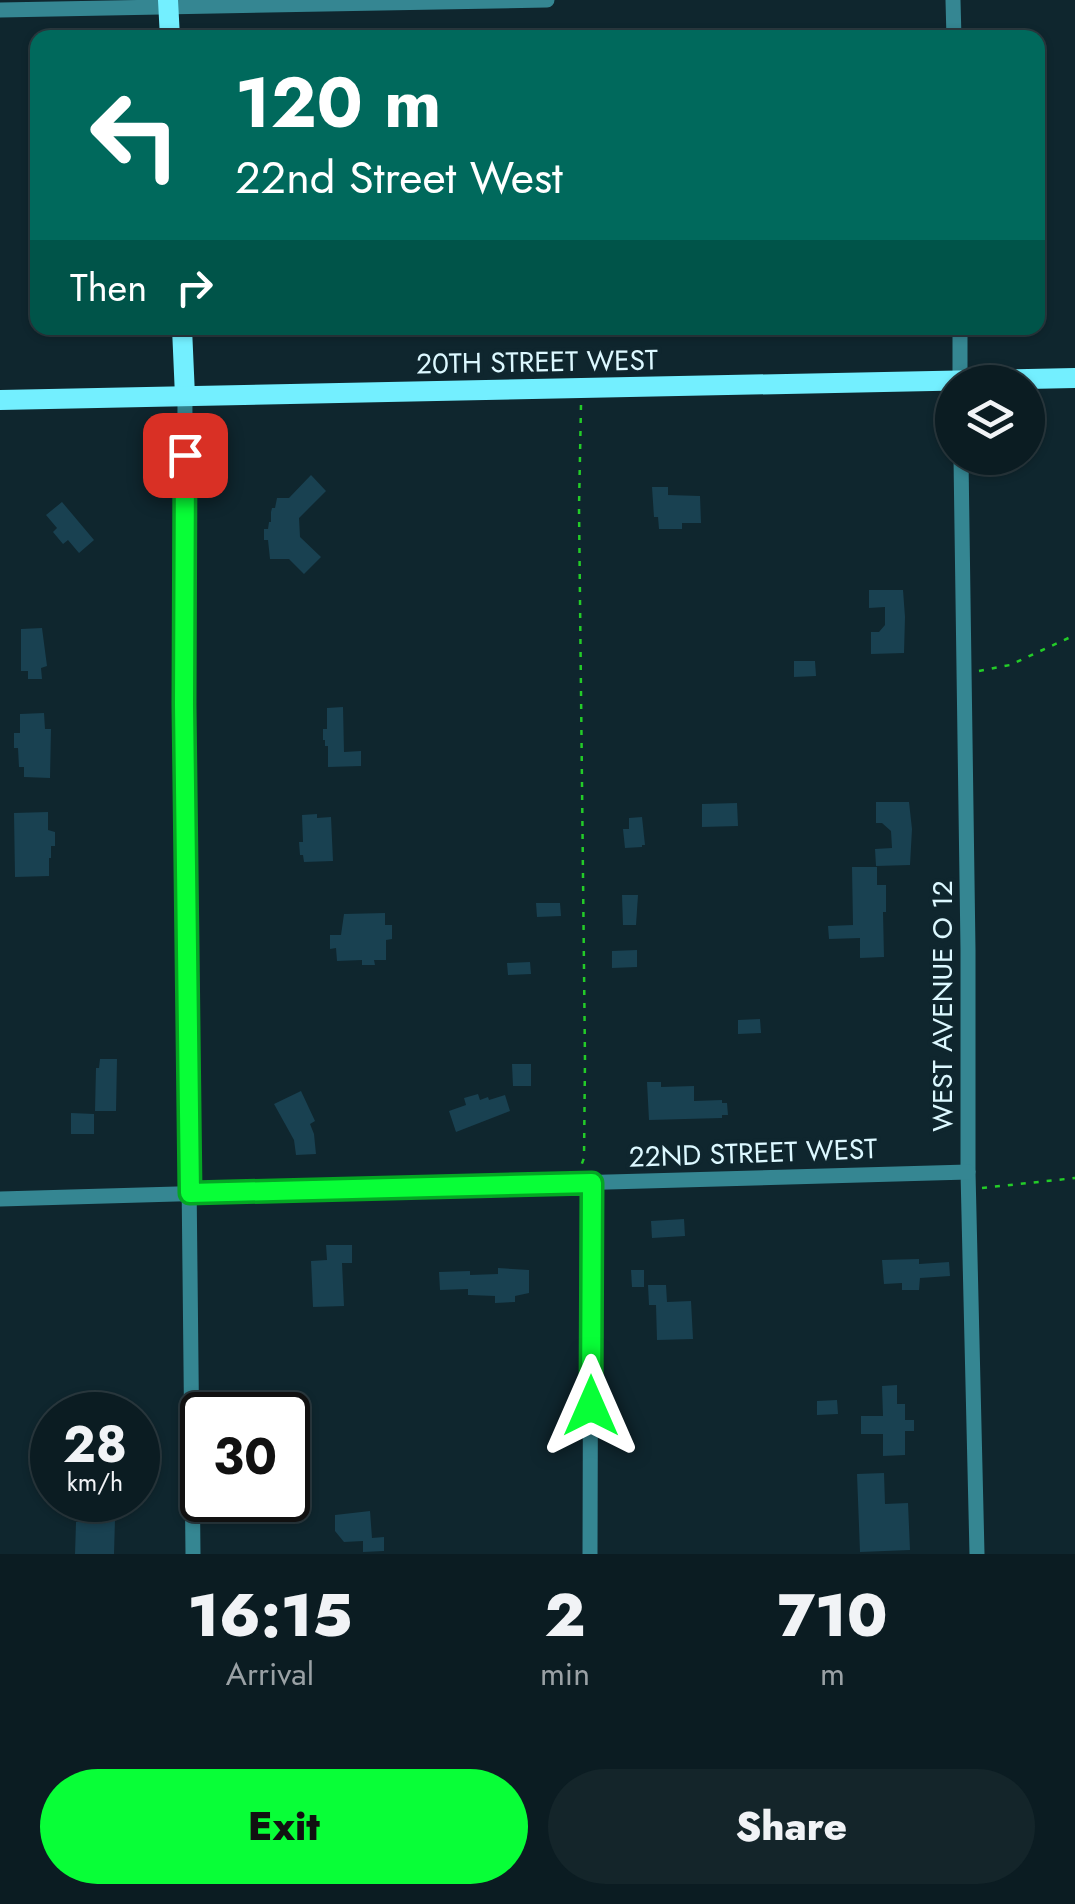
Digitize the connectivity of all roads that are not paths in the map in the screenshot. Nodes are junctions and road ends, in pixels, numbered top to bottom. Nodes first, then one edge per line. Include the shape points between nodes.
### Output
1 (547, 0) edge
2 (952, 0) edge
3 (168, 4) edge
4 (0, 10) edge
5 (170, 30) edge
6 (954, 30) edge
7 (182, 335) edge
8 (960, 335) edge
9 (960, 365) edge
10 (1075, 378) edge
11 (1045, 379) edge
12 (935, 381) edge
13 (185, 396) junction
14 (0, 400) edge
15 (961, 475) edge
16 (968, 1180) junction
17 (584, 1183) junction
18 (190, 1193) junction
19 (0, 1199) edge
20 (193, 1554) edge
21 (590, 1554) edge
22 (977, 1554) edge

1 - 3 street
2 - 6 street
3 - 4 street
3 - 5 main road
7 - 13 main road
8 - 9 street
10 - 11 main road, 20TH STREET WEST
12 - 13 main road, 20TH STREET WEST
13 - 14 main road, 20TH STREET WEST
13 - 18 street
15 - 16 street, WEST AVENUE O 12
16 - 17 street, 22ND STREET WEST
16 - 22 street, WEST AVENUE O 12
17 - 18 street, 22ND STREET WEST
17 - 21 street
18 - 19 street, 22ND STREET WEST
18 - 20 street

